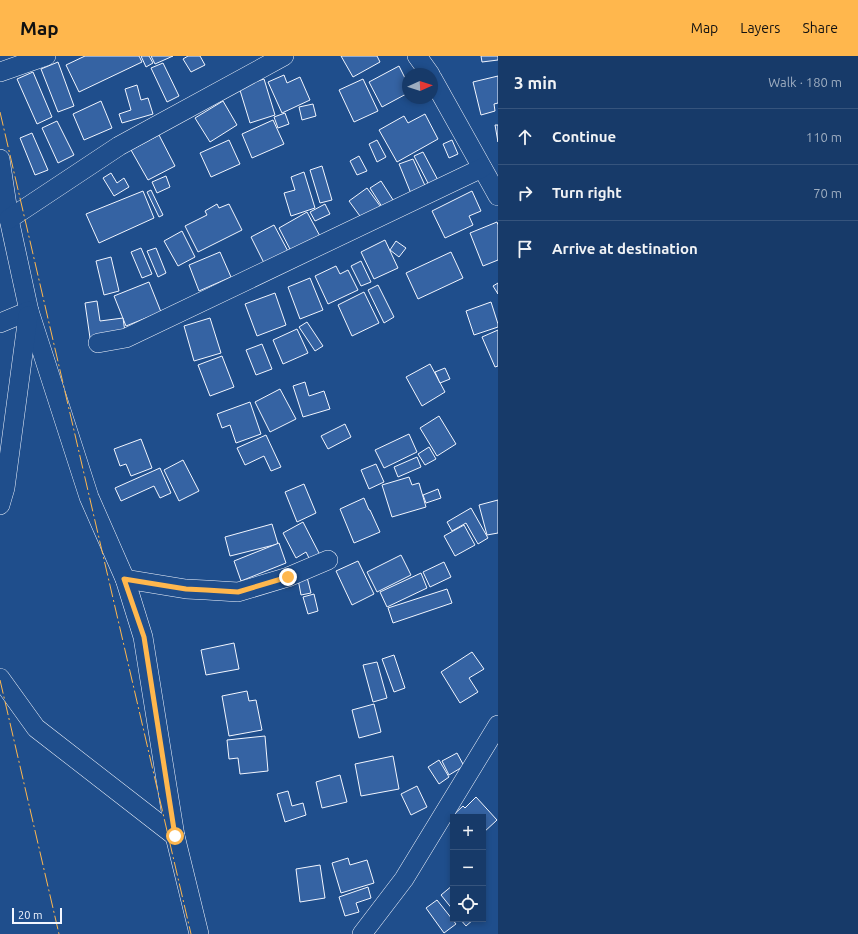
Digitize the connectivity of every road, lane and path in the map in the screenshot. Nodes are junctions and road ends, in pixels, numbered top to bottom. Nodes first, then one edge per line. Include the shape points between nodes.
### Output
1 (46, 56) edge
2 (284, 56) edge
3 (418, 56) edge
4 (426, 68) edge
5 (0, 72) edge
6 (438, 89) edge
7 (0, 159) edge
8 (482, 168) junction
9 (498, 196) edge
10 (9, 219) junction
11 (29, 311) junction
12 (0, 322) edge
13 (98, 343) dead end
14 (0, 505) edge
15 (328, 560) dead end
16 (124, 579) junction
17 (0, 678) edge
18 (498, 725) edge
19 (175, 836) junction
20 (199, 934) edge
21 (362, 934) edge

1 - 5 street
2 - 10 street via 119,146
3 - 4 street
6 - 8 street
7 - 10 street
8 - 9 street
8 - 13 street via 126,338
10 - 11 street
11 - 12 street
11 - 14 street via 5,488
11 - 16 street via 89,496
15 - 16 street via 288,577 238,592 186,589
16 - 19 street via 144,637
17 - 19 street via 36,728
18 - 21 street via 404,879
19 - 20 street

